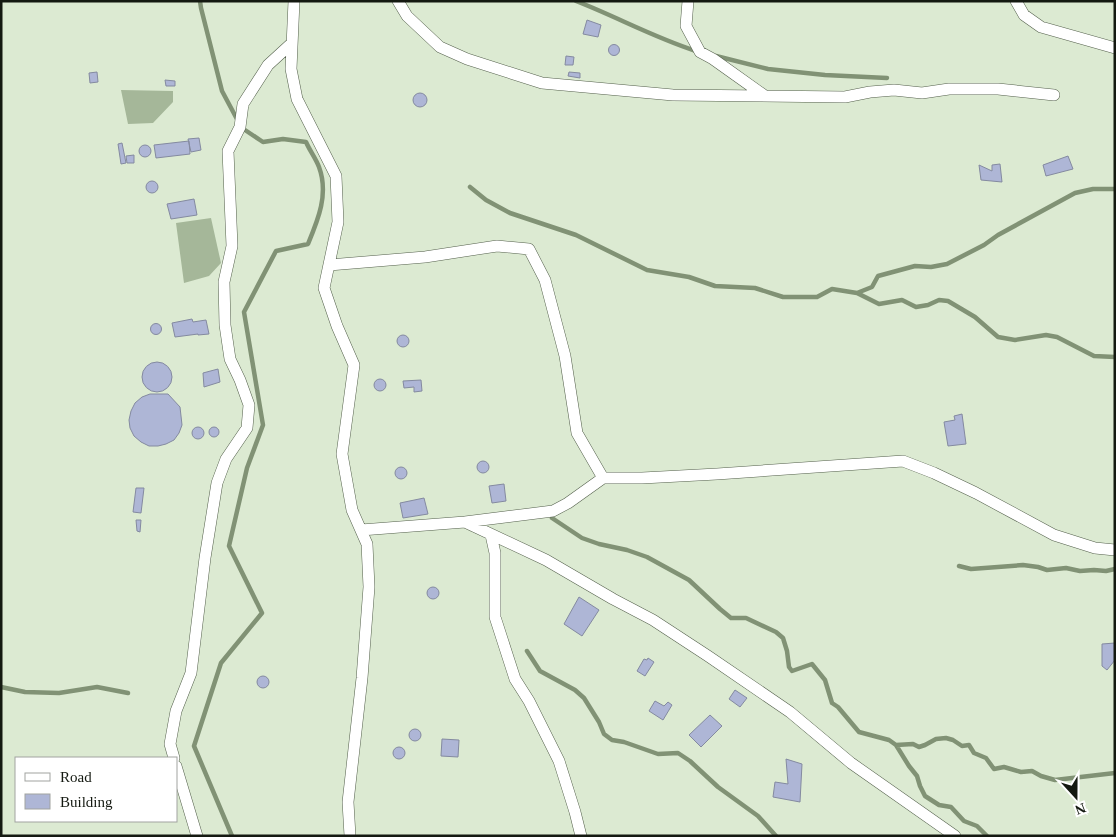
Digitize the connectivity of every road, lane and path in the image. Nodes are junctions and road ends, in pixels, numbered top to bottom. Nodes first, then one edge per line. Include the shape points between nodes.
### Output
1 (294, 1) edge
2 (398, 1) edge
3 (688, 1) edge
4 (1016, 1) edge
5 (292, 43) junction
6 (1115, 48) edge
7 (1054, 95) dead end
8 (765, 96) junction
9 (329, 265) junction
10 (603, 478) junction
11 (465, 522) junction
12 (361, 530) junction
13 (490, 535) junction
14 (1115, 550) edge
15 (174, 757) edge
16 (178, 773) edge
17 (196, 836) edge
18 (350, 836) edge
19 (581, 836) edge
20 (955, 836) edge

1 - 5 street
2 - 8 street via 407,16 440,47 542,83 673,95
3 - 8 street via 686,26 700,52
4 - 6 street via 1024,15 1041,27
5 - 9 street via 291,69 297,99 336,176 338,222
5 - 15 street via 268,65 243,104 240,127 228,151 232,246 224,282 225,325 230,359 249,406 248,428 226,459 217,484 191,673 176,711 170,744
7 - 8 street via 998,89 949,89 922,93 894,90 845,97
9 - 10 street via 424,257 497,246 529,249 545,280 565,356 576,433
9 - 12 street via 324,288 354,364 342,454 352,510
10 - 11 street via 553,511
10 - 14 street via 903,461 976,493 1054,535 1095,548
11 - 12 street
11 - 13 street
12 - 18 street via 367,544 369,587 348,802
13 - 19 street via 495,553 495,617 515,679 559,761
13 - 20 street via 546,560 653,620 790,712 851,764
16 - 17 street

